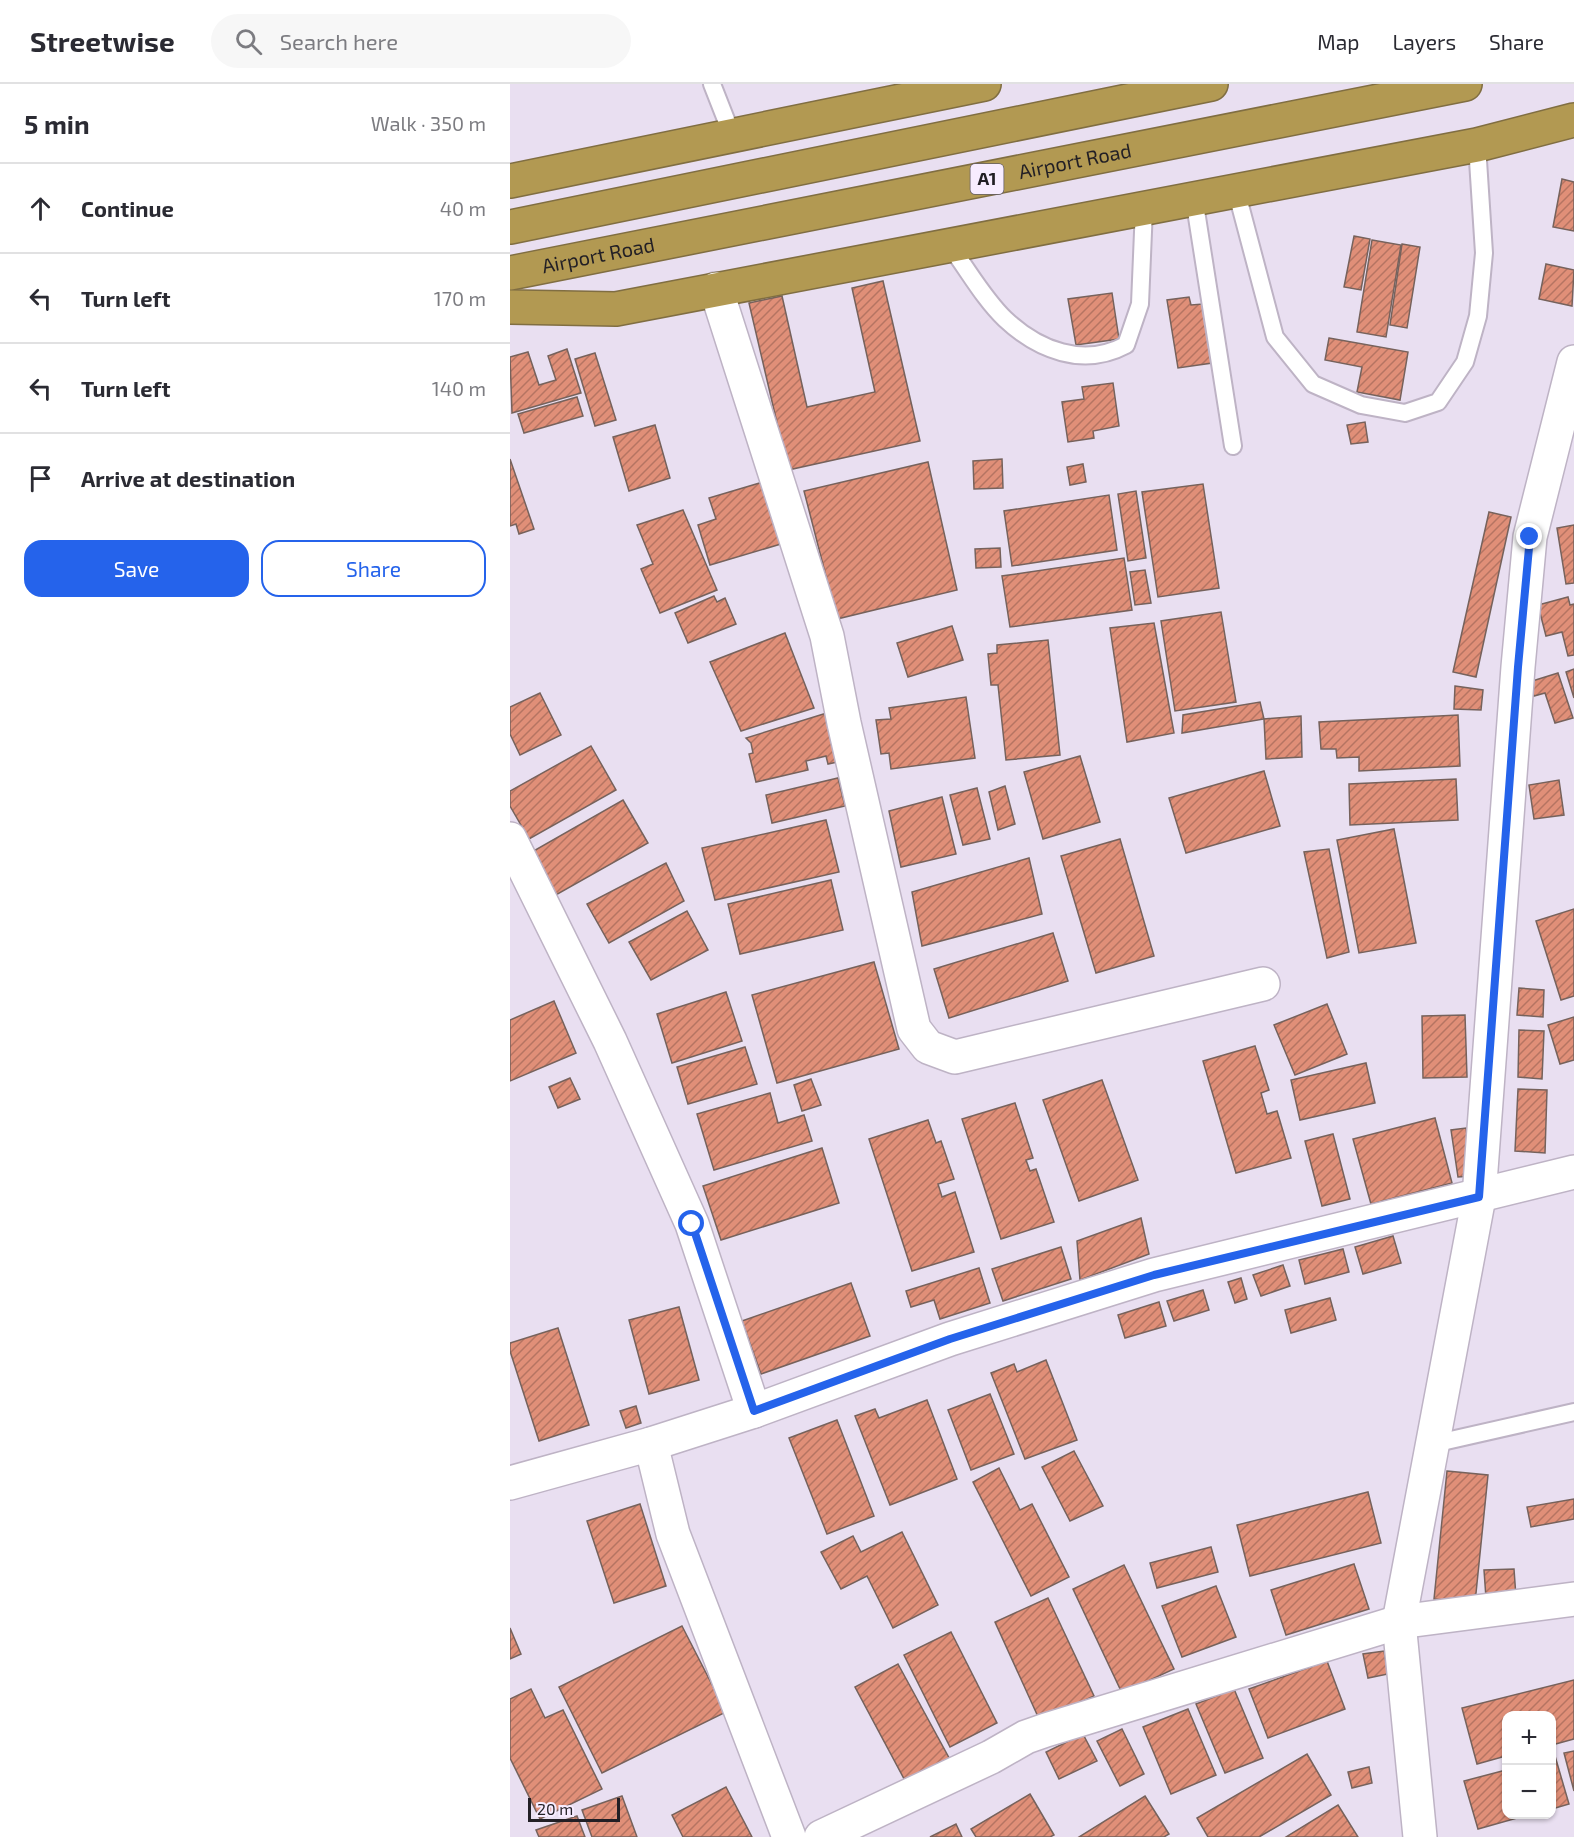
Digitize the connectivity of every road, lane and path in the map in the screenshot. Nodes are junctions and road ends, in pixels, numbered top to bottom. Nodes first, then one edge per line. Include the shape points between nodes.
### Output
1 (712, 84) edge
2 (984, 84) edge
3 (1211, 84) edge
4 (1465, 84) edge
5 (1574, 120) edge
6 (732, 135) junction
7 (1477, 145) junction
8 (510, 181) edge
9 (1236, 190) junction
10 (1194, 198) junction
11 (1144, 208) junction
12 (510, 227) edge
13 (949, 245) junction
14 (510, 273) edge
15 (716, 289) junction
16 (510, 307) edge
17 (1574, 362) edge
18 (1233, 446) dead end
19 (510, 838) edge
20 (1263, 984) dead end
21 (1574, 1172) edge
22 (1479, 1197) junction
23 (754, 1411) junction
24 (1574, 1412) edge
25 (651, 1444) junction
26 (1433, 1444) junction
27 (510, 1483) edge
28 (1574, 1599) edge
29 (1400, 1622) junction
30 (856, 1830) edge
31 (789, 1837) edge
32 (821, 1837) edge
33 (1420, 1837) edge

1 - 6 lane
2 - 6 highway
3 - 12 highway
4 - 14 highway, Airport Road / A1
5 - 7 highway
6 - 8 highway
7 - 9 highway
7 - 9 lane via 1484,253 1478,316 1466,362 1438,402 1405,413 1361,405 1313,384 1275,337
9 - 10 highway
10 - 11 highway
10 - 18 lane
11 - 13 highway
11 - 13 lane via 1140,304 1126,345 1112,353 1074,356 1046,349 1004,318
13 - 15 highway
15 - 16 highway via 616,309
15 - 20 street via 827,636 914,1029 928,1047 955,1057
17 - 22 street via 1530,537
19 - 23 street via 610,1041 692,1224
21 - 22 street
22 - 23 street via 1154,1275 950,1339
22 - 26 street
23 - 25 street
24 - 26 lane
25 - 27 street
25 - 31 street via 673,1534
26 - 29 street
28 - 29 street
29 - 30 street via 1026,1737
29 - 33 street
30 - 32 street

